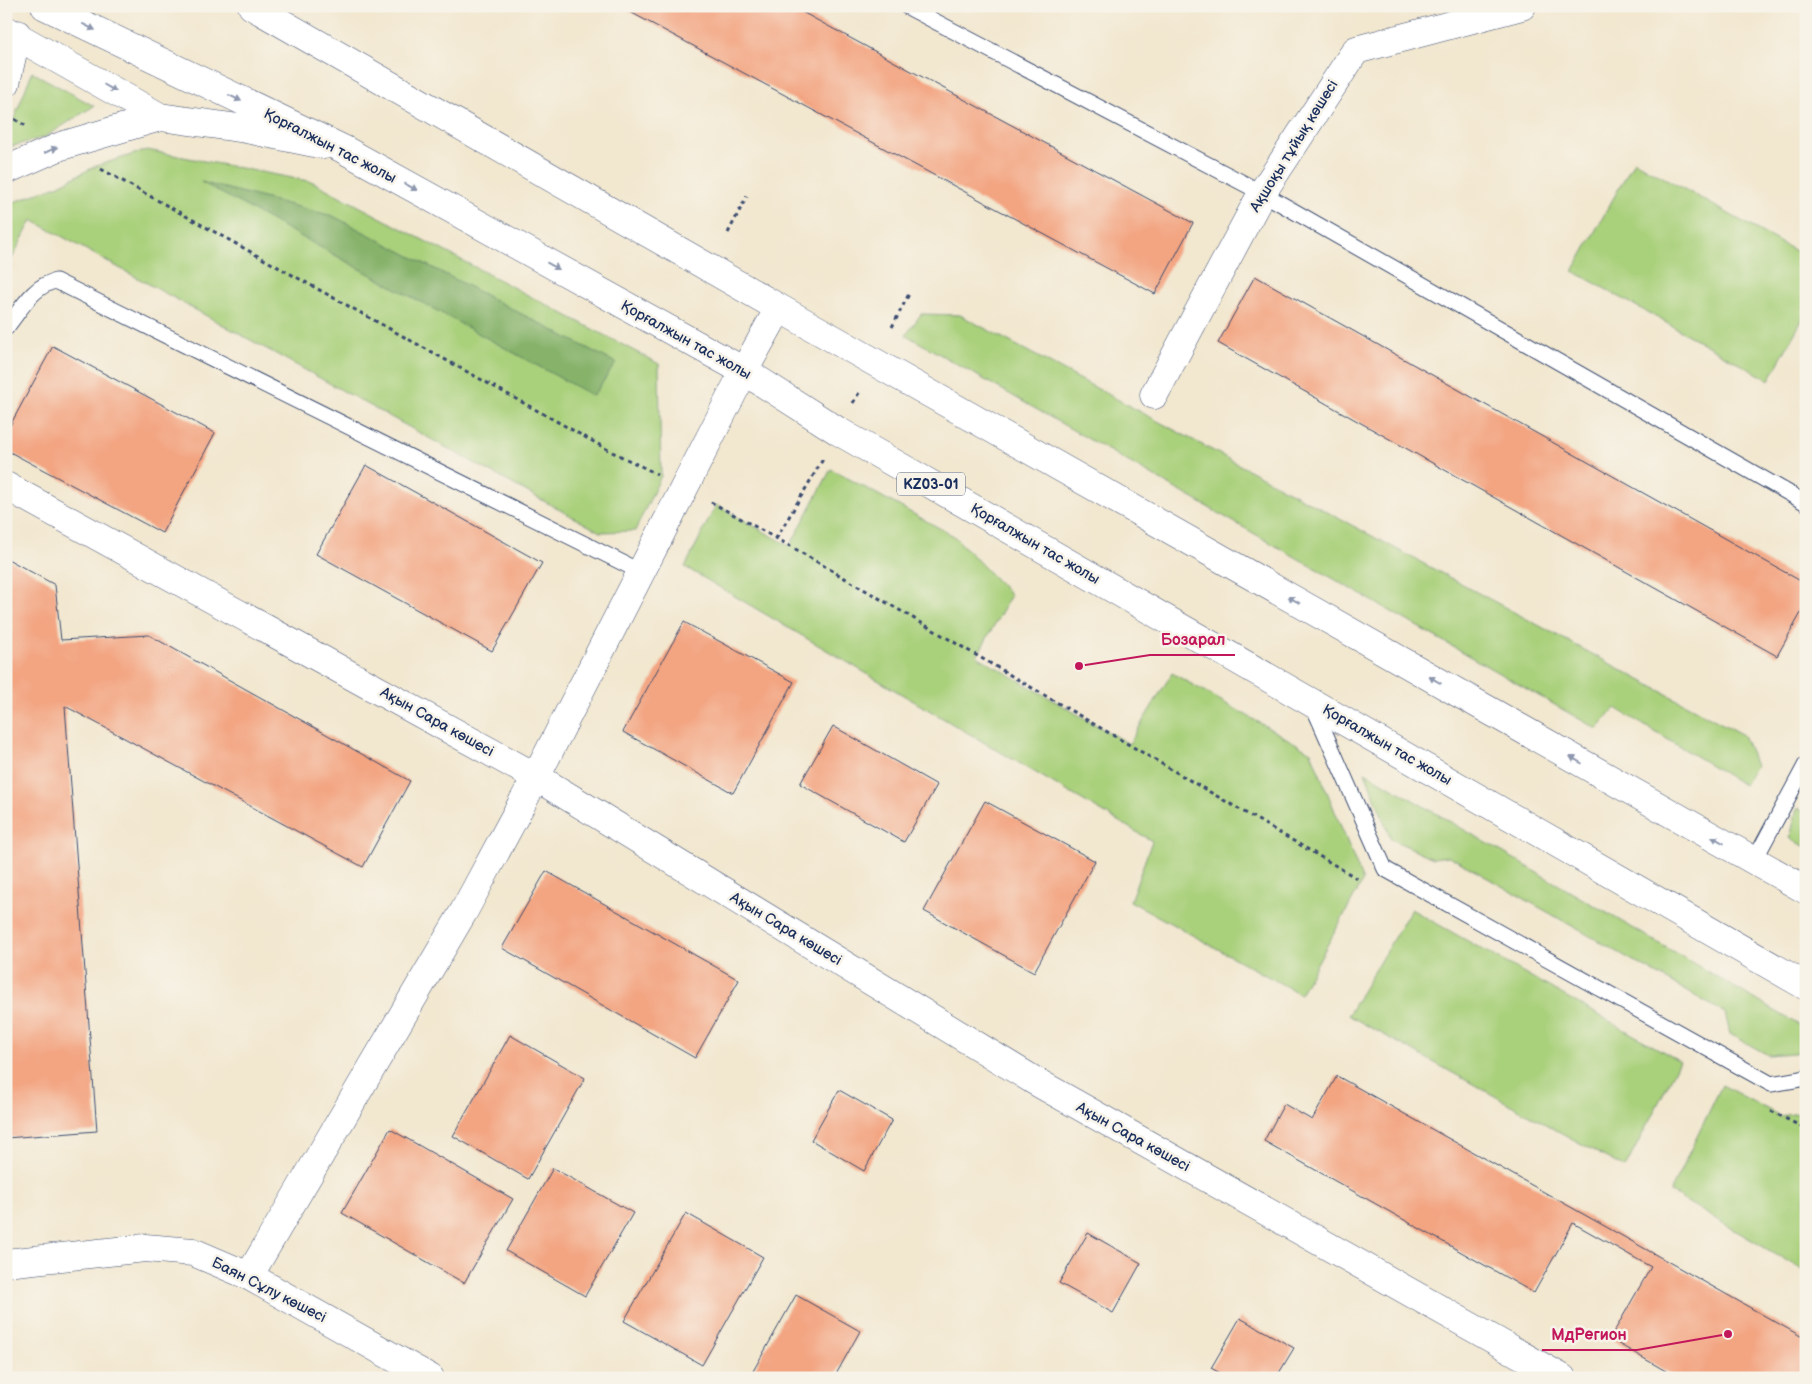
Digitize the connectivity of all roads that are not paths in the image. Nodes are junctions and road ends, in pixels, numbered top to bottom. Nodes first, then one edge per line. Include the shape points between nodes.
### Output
1 (45, 6) edge
2 (252, 6) edge
3 (906, 6) edge
4 (1522, 6) edge
5 (12, 32) edge
6 (6, 83) edge
7 (160, 117) junction
8 (343, 150) junction
9 (6, 170) edge
10 (1262, 193) junction
11 (779, 308) junction
12 (6, 328) edge
13 (744, 371) junction
14 (1154, 395) dead end
15 (6, 486) edge
16 (1806, 503) edge
17 (642, 572) junction
18 (1312, 702) junction
19 (1806, 764) edge
20 (536, 777) junction
21 (1754, 861) junction
22 (1806, 890) edge
23 (1806, 986) edge
24 (1806, 1078) edge
25 (6, 1263) edge
26 (248, 1276) junction
27 (430, 1378) edge
28 (1562, 1378) edge

1 -> 8 street, Қорғалжын тас жолы / KZ03-01
2 - 11 street
3 - 10 lane
4 - 10 street, Ақшоқы тұйық көшесі via 1356,50
5 - 6 street
5 -> 7 street
7 - 8 street via 246,129
9 -> 7 street via 61,146
8 -> 13 street, Қорғалжын тас жолы / KZ03-01
10 - 14 street, Ақшоқы тұйық көшесі
10 - 16 lane
11 - 13 street
21 -> 11 street
12 - 17 lane via 37,289 56,281
13 - 17 street
13 - 18 street, Қорғалжын тас жолы / KZ03-01 via 838,431
15 - 20 street, Ақын Сара көшесі
17 - 20 street
18 - 23 street, Қорғалжын тас жолы / KZ03-01
18 - 24 lane via 1385,869 1771,1084
19 - 21 lane
20 - 26 street via 459,919
20 - 28 street, Ақын Сара көшесі via 1035,1081
21 - 22 street
25 - 26 street, Баян Сұлу көшесі via 146,1248 193,1252
26 - 27 street, Баян Сұлу көшесі

